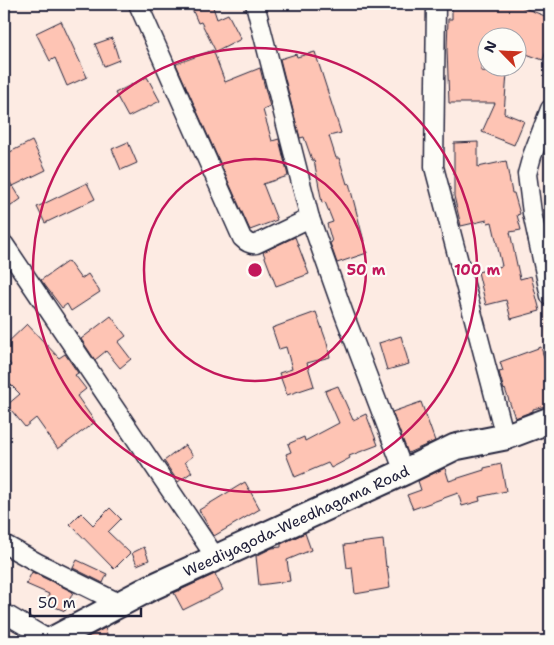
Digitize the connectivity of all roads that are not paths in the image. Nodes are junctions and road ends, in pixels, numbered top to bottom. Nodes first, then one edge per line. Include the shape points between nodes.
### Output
1 (138, 4) edge
2 (256, 4) edge
3 (436, 4) edge
4 (550, 109) edge
5 (310, 218) junction
6 (4, 244) edge
7 (550, 296) edge
8 (550, 420) edge
9 (505, 437) junction
10 (404, 472) junction
11 (4, 544) edge
12 (216, 558) junction
13 (119, 603) junction
14 (4, 613) edge
15 (51, 641) edge

1 - 5 street via 242,238 256,244
2 - 5 street
3 - 9 street via 434,167
4 - 7 street via 527,174
5 - 10 street
6 - 12 street
8 - 9 street, Weediyagoda-Weedhagama Road
9 - 10 street, Weediyagoda-Weedhagama Road via 455,447
10 - 12 street, Weediyagoda-Weedhagama Road
11 - 13 street
12 - 13 street, Weediyagoda-Weedhagama Road
13 - 15 street, Weediyagoda-Weedhagama Road
14 - 15 street

